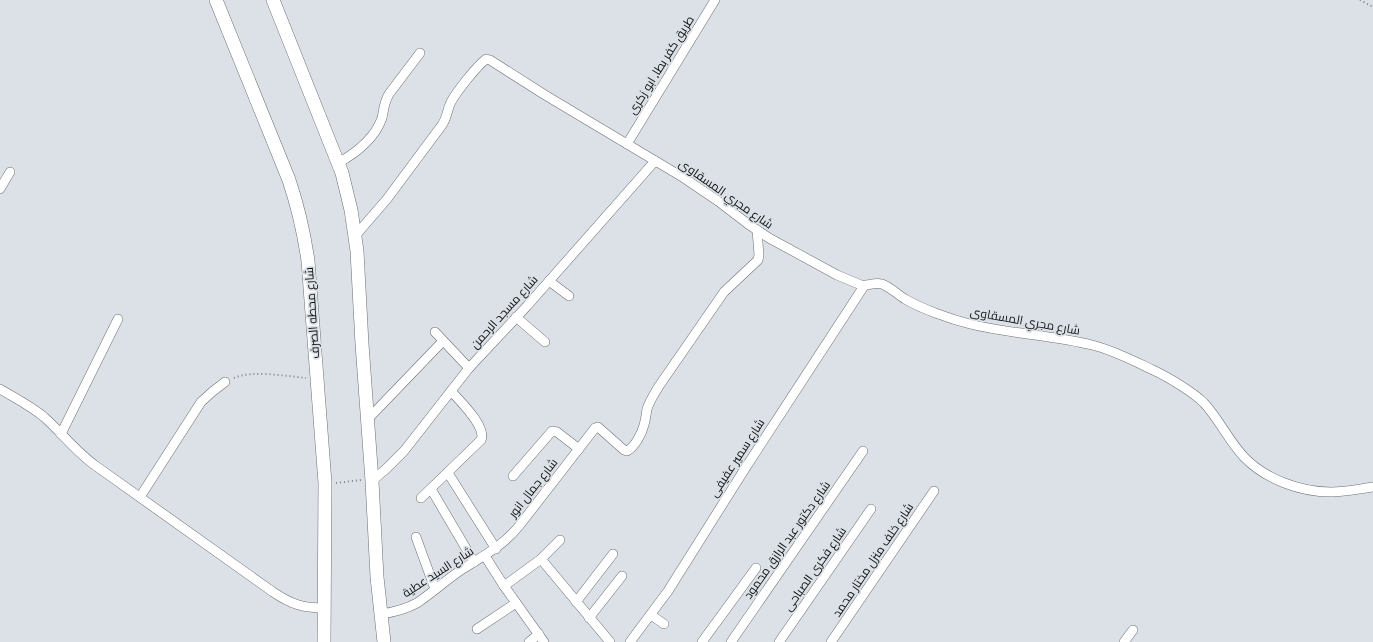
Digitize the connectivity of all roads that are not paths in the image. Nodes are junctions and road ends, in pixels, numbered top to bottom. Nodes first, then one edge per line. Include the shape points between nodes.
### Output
1 (216, 0) edge
2 (273, 0) edge
3 (715, 0) edge
4 (420, 53) dead end
5 (627, 144) junction
6 (656, 161) junction
7 (338, 162) junction
8 (10, 172) dead end
9 (0, 189) edge
10 (757, 230) junction
11 (355, 236) junction
12 (549, 281) junction
13 (864, 286) junction
14 (569, 296) dead end
15 (516, 317) junction
16 (118, 319) dead end
17 (435, 332) dead end
18 (443, 340) junction
19 (545, 342) dead end
20 (469, 368) junction
21 (225, 382) road end
22 (0, 389) edge
23 (452, 391) junction
24 (367, 420) junction
25 (61, 434) junction
26 (579, 449) junction
27 (863, 451) dead end
28 (448, 473) junction
29 (513, 476) dead end
30 (368, 480) junction
31 (1373, 487) edge
32 (431, 489) junction
33 (934, 491) dead end
34 (140, 497) junction
35 (421, 498) dead end
36 (871, 509) dead end
37 (416, 537) dead end
38 (560, 540) dead end
39 (496, 549) junction
40 (613, 554) dead end
41 (485, 556) junction
42 (541, 559) junction
43 (474, 562) junction
44 (756, 568) dead end
45 (622, 576) dead end
46 (504, 586) junction
47 (435, 589) junction
48 (576, 602) junction
49 (516, 603) junction
50 (324, 608) junction
51 (382, 614) junction
52 (651, 615) junction
53 (589, 618) junction
54 (664, 624) dead end
55 (477, 629) dead end
56 (1132, 630) dead end
57 (542, 638) edge
58 (324, 642) edge
59 (384, 642) edge
60 (529, 642) edge
61 (610, 642) edge
62 (630, 642) edge
63 (702, 642) edge
64 (730, 642) edge
65 (779, 642) edge
66 (831, 642) edge
67 (1124, 642) edge

1 - 50 street, شارع محطه الصرف via 290,180 304,233 324,483
2 - 7 street
3 - 5 street, طريق كفر بطا, ابو زكرى
4 - 7 street via 385,100 381,119 370,137 363,146
5 - 6 street, شارع مجري المسقاوى
5 - 11 street, شارع مجري المسقاوى via 486,59 451,102 446,119 437,132 387,199
6 - 10 street, شارع مجري المسقاوى
6 - 12 street, شارع مسجد الرحمن
7 - 11 street via 349,198
8 - 9 street
10 - 13 street, شارع مجري المسقاوى via 837,275
10 - 26 street, شارع جمال انور via 758,260 724,292 659,386 651,399 645,424 630,450 624,450 598,427
11 - 24 street
12 - 14 street
12 - 15 street, شارع مسجد الرحمن
13 - 31 street, شارع مجري المسقاوى via 882,284 922,307 968,324 1076,341 1107,349 1156,371 1198,398 1243,456 1273,478 1317,492 1341,492
13 - 52 street, شارع سمير عفيفى
15 - 19 street
15 - 20 street, شارع مسجد الرحمن
16 - 25 street
17 - 18 street
18 - 20 street
18 - 24 street
20 - 23 street, شارع مسجد الرحمن
21 - 34 street via 201,402
22 - 25 street via 31,407
23 - 28 street via 481,428 483,436 482,440
23 - 30 street, شارع مسجد الرحمن via 388,468
24 - 30 street
25 - 34 street via 87,460
26 - 29 street via 557,432 552,432
26 - 39 street, شارع جمال انور via 516,530
27 - 64 street, شارع دكتور عبد الرازق محمود
28 - 32 street
28 - 39 street
30 - 51 street
32 - 35 street
32 - 43 street
33 - 66 street, شارع خلف منزل مختار محمد
34 - 50 street via 284,599 295,604
36 - 65 street, شارع فكرى الصباحى
37 - 47 street
38 - 42 street
39 - 41 street, شارع جمال انور
40 - 48 street
41 - 43 street, شارع السيد عطية
41 - 46 street
42 - 46 street
42 - 48 street
43 - 47 street, شارع السيد عطية
44 - 63 street
45 - 53 street
46 - 49 street
47 - 51 street, شارع السيد عطية via 417,603
48 - 53 street
49 - 55 street
49 - 57 street
50 - 58 street, شارع محطه الصرف
51 - 59 street
52 - 54 street
52 - 62 street, شارع سمير عفيفى
53 - 61 street
56 - 67 street
57 - 60 street

